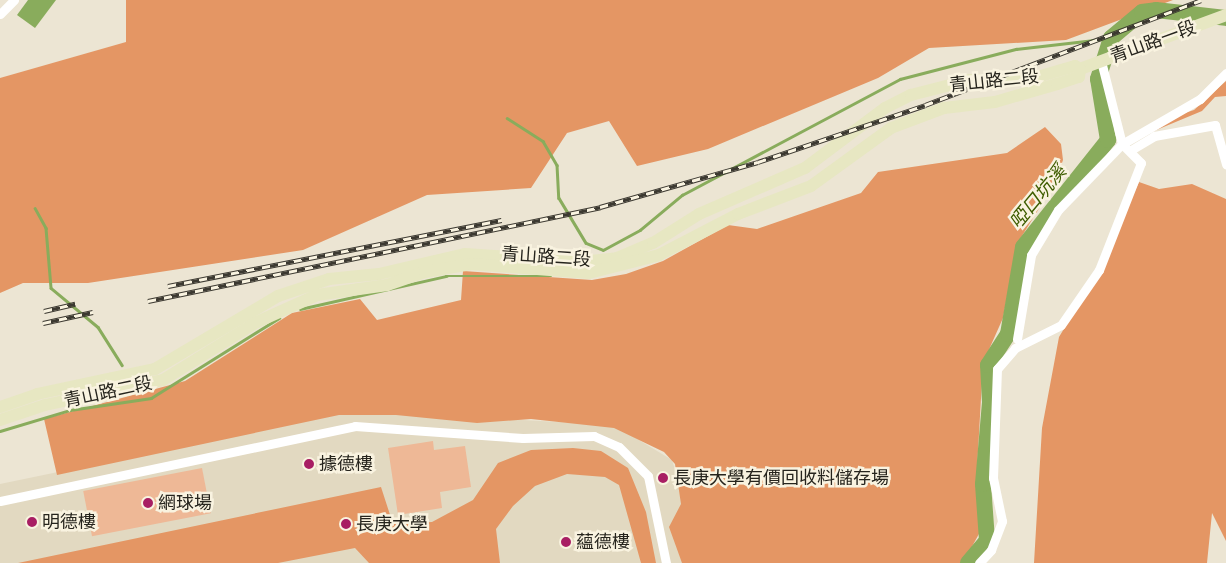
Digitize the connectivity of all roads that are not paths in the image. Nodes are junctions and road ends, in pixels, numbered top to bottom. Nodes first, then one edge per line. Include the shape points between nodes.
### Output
1 (14, 0) edge
2 (0, 14) edge
3 (1226, 15) edge
4 (1101, 61) junction
5 (1080, 69) junction
6 (1226, 73) edge
7 (1122, 144) junction
8 (1132, 150) junction
9 (1226, 164) edge
10 (1017, 339) dead end
11 (0, 407) edge
12 (0, 420) edge
13 (0, 501) edge
14 (666, 563) edge
15 (979, 563) edge

1 - 2 street
3 - 4 street, 青山路一段
4 - 5 street, 青山路一段
4 - 7 street
5 - 11 street, 青山路二段 via 1075,66 1026,80 970,80 911,95 885,108 805,168 699,214 653,243 617,258 581,262 465,254 379,274 329,279 278,296 155,369 37,394
5 - 12 street, 青山路二段 via 1079,77 1057,84 996,102 944,108 891,128 811,186 738,214 660,255 589,272 472,264 425,272 387,285 317,295 257,322 163,380 45,405
6 - 7 street via 1200,98
7 - 8 street
7 - 10 street via 1058,210 1037,239
8 - 9 street via 1154,136 1215,125
8 - 15 street via 1141,163 1099,270 1061,325 1015,348 997,369 993,478 1002,521 991,550
13 - 14 street via 355,426 522,438 594,436 619,447 648,476

